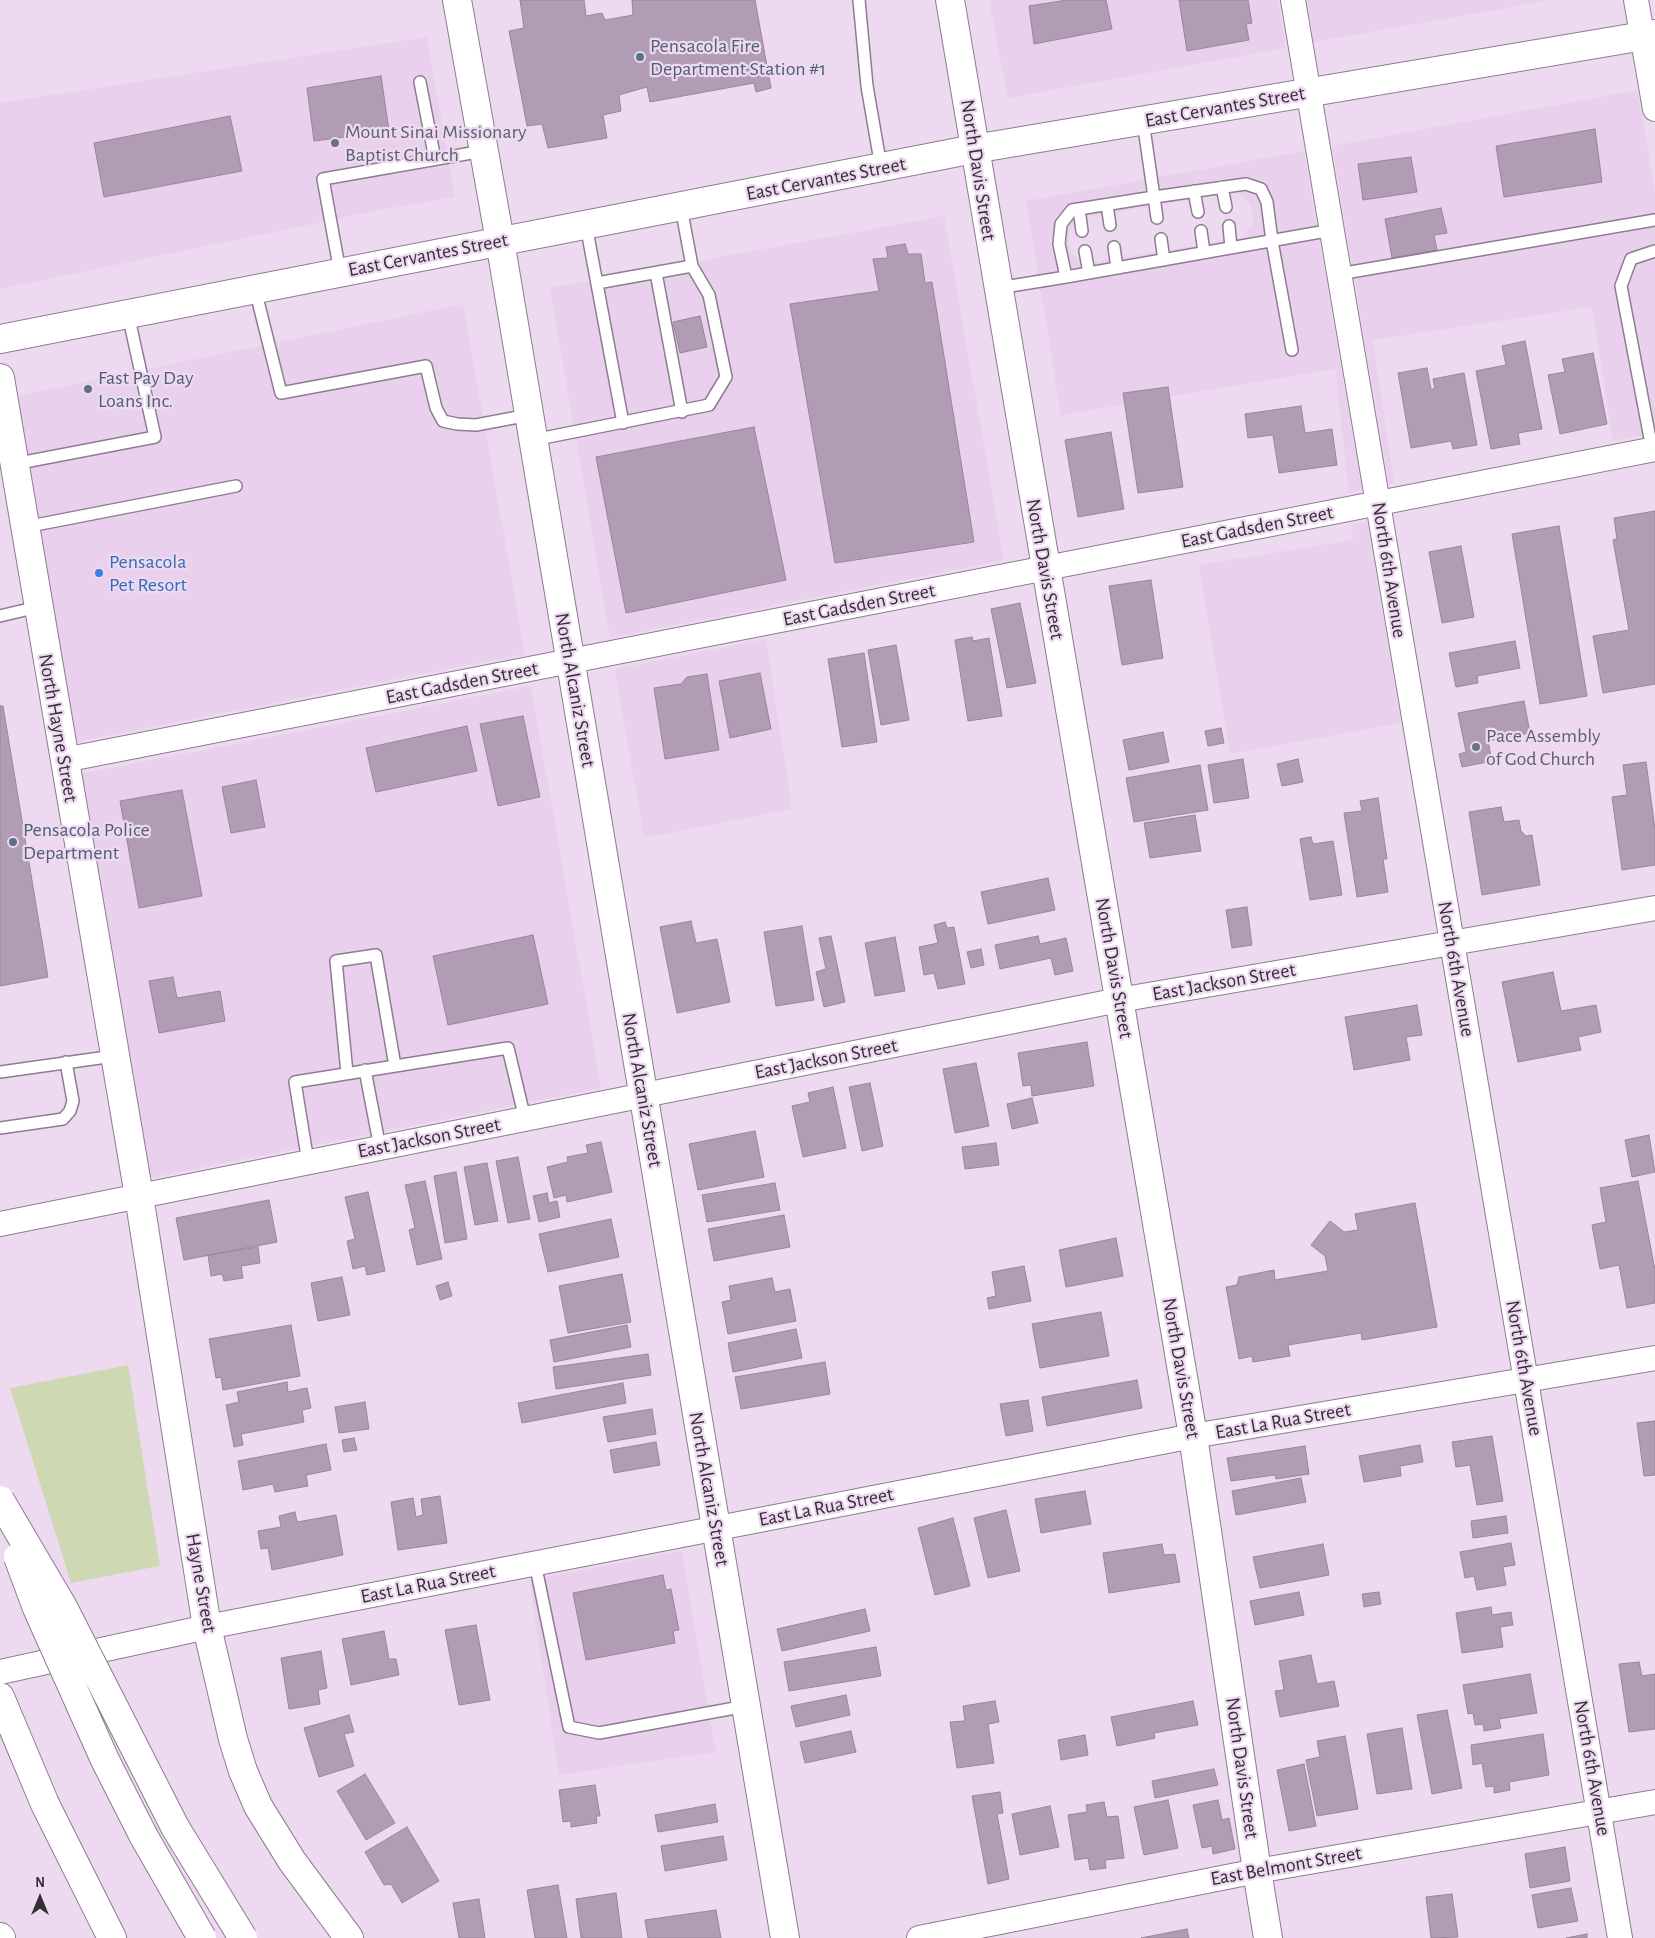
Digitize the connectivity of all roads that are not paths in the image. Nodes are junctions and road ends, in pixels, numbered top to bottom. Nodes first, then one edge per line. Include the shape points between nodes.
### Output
1 (457, 0) edge
2 (859, 0) edge
3 (950, 0) edge
4 (1293, 0) edge
5 (1636, 0) edge
6 (1649, 35) edge
7 (420, 82) dead end
8 (1308, 93) junction
9 (1655, 109) edge
10 (1143, 120) junction
11 (974, 149) junction
12 (483, 151) junction
13 (435, 159) junction
14 (881, 168) junction
15 (1222, 187) junction
16 (1194, 191) junction
17 (1154, 197) junction
18 (1107, 204) junction
19 (681, 207) junction
20 (1226, 207) dead end
21 (1079, 209) junction
22 (1198, 212) dead end
23 (1157, 218) dead end
24 (1655, 220) edge
25 (586, 225) junction
26 (1110, 226) dead end
27 (1229, 226) dead end
28 (1332, 230) junction
29 (1082, 231) dead end
30 (1201, 231) dead end
31 (1161, 239) dead end
32 (1272, 240) junction
33 (500, 242) junction
34 (1114, 247) dead end
35 (1231, 248) junction
36 (1085, 251) dead end
37 (1655, 251) edge
38 (1204, 252) junction
39 (1164, 260) junction
40 (692, 266) junction
41 (1117, 268) junction
42 (340, 272) junction
43 (656, 273) junction
44 (1089, 273) junction
45 (1339, 274) junction
46 (1066, 277) junction
47 (597, 284) junction
48 (997, 288) junction
49 (255, 289) junction
50 (128, 314) junction
51 (0, 339) edge
52 (1292, 350) dead end
53 (0, 378) edge
54 (682, 412) junction
55 (623, 423) junction
56 (531, 428) junction
57 (1654, 449) edge
58 (14, 464) junction
59 (236, 486) dead end
60 (1378, 503) junction
61 (25, 527) junction
62 (1045, 568) junction
63 (38, 607) junction
64 (0, 616) edge
65 (570, 662) junction
66 (64, 760) junction
67 (1655, 908) edge
68 (1451, 942) junction
69 (1119, 1000) junction
70 (114, 1056) junction
71 (66, 1062) junction
72 (395, 1066) junction
73 (365, 1070) junction
74 (0, 1072) edge
75 (348, 1073) junction
76 (643, 1096) junction
77 (525, 1119) junction
78 (0, 1128) edge
79 (380, 1148) junction
80 (308, 1162) junction
81 (139, 1196) junction
82 (0, 1224) edge
83 (1655, 1358) edge
84 (1526, 1380) junction
85 (1193, 1436) junction
86 (0, 1500) edge
87 (0, 1512) edge
88 (716, 1528) junction
89 (535, 1563) junction
90 (207, 1628) junction
91 (0, 1672) edge
92 (0, 1697) edge
93 (746, 1706) junction
94 (1655, 1802) edge
95 (1599, 1812) junction
96 (1257, 1871) junction
97 (112, 1938) edge
98 (202, 1938) edge
99 (243, 1938) edge
100 (349, 1938) edge
101 (785, 1938) edge
102 (919, 1938) edge
103 (1268, 1938) edge
104 (1620, 1938) edge

1 - 12 main road, North Alcaniz Street
2 - 14 lane via 867,86
3 - 11 main road, North Davis Street
4 - 8 street, North 6th Avenue
5 - 6 street
6 - 8 main road, East Cervantes Street
6 - 9 street
7 - 13 lane
8 - 10 main road, East Cervantes Street
8 - 28 street, North 6th Avenue
10 - 11 main road, East Cervantes Street
10 - 17 lane
11 - 14 main road, East Cervantes Street
11 - 48 main road, North Davis Street
12 - 13 lane
12 - 33 main road, North Alcaniz Street
13 - 42 lane via 323,179
14 - 19 main road, East Cervantes Street
15 - 16 lane
15 - 20 lane
15 - 32 lane via 1246,184 1261,190 1267,202
16 - 17 lane
16 - 22 lane
17 - 18 lane
17 - 23 lane
18 - 21 lane
18 - 26 lane
19 - 25 main road, East Cervantes Street
19 - 40 lane
21 - 29 lane
21 - 46 lane via 1072,210 1061,224 1059,244
24 - 45 lane
25 - 33 main road, East Cervantes Street
25 - 47 lane
27 - 35 lane
28 - 32 lane
28 - 45 street, North 6th Avenue
30 - 38 lane
31 - 39 lane
32 - 35 lane
32 - 52 lane
33 - 42 main road, East Cervantes Street
33 - 56 main road, North Alcaniz Street
34 - 41 lane
35 - 38 lane
36 - 44 lane
37 - 57 lane via 1630,259 1621,286
38 - 39 lane
39 - 41 lane
40 - 43 lane
40 - 54 lane via 708,295 726,378 709,405
41 - 44 lane
42 - 49 main road, East Cervantes Street
43 - 47 lane
43 - 54 lane
44 - 46 lane
45 - 60 street, North 6th Avenue
46 - 48 lane
47 - 55 lane
48 - 62 main road, North Davis Street
49 - 50 main road, East Cervantes Street
49 - 56 lane via 281,394 426,366 436,408 443,421
50 - 51 main road, East Cervantes Street
50 - 58 lane via 155,437
53 - 58 main road, North Hayne Street
54 - 55 lane
55 - 56 lane
56 - 65 main road, North Alcaniz Street
57 - 60 street, East Gadsden Street
58 - 61 main road, North Hayne Street
59 - 61 lane
60 - 62 street, East Gadsden Street
60 - 68 street, North 6th Avenue
61 - 63 main road, North Hayne Street
62 - 65 street, East Gadsden Street
62 - 69 main road, North Davis Street
63 - 64 lane
63 - 66 main road, North Hayne Street
65 - 66 street, East Gadsden Street
65 - 76 main road, North Alcaniz Street
66 - 70 main road, North Hayne Street
67 - 68 street, East Jackson Street
68 - 69 street, East Jackson Street
68 - 84 street, North 6th Avenue
69 - 76 street, East Jackson Street
69 - 85 main road, North Davis Street
70 - 71 lane
70 - 81 main road, North Hayne Street
71 - 74 lane
71 - 78 lane via 72,1101 64,1119
72 - 73 lane
72 - 75 lane via 376,955 336,961
72 - 77 lane via 508,1048
73 - 75 lane
73 - 79 lane
75 - 80 lane via 295,1082
76 - 77 street, East Jackson Street
76 - 88 main road, North Alcaniz Street
77 - 79 street, East Jackson Street
79 - 80 street, East Jackson Street
80 - 81 street, East Jackson Street
81 - 82 street, East Jackson Street
81 - 90 main road, Hayne Street
83 - 84 street, East La Rua Street
84 - 85 street, East La Rua Street
84 - 95 street, North 6th Avenue
85 - 88 street, East La Rua Street
85 - 96 main road, North Davis Street
86 - 99 main road, bridge via 63,1607 175,1827
87 - 98 main road, bridge via 37,1608 105,1760 143,1835
88 - 89 street, East La Rua Street
88 - 93 main road, North Alcaniz Street
89 - 90 street, East La Rua Street
89 - 93 lane via 568,1726 599,1733
90 - 91 street, East La Rua Street
90 - 100 main road, Hayne Street via 233,1739 258,1806 292,1861
92 - 97 main road via 45,1804
93 - 101 main road, North Alcaniz Street
94 - 95 street, East Belmont Street
95 - 96 street, East Belmont Street
95 - 104 street, North 6th Avenue
96 - 102 street, East Belmont Street
96 - 103 main road, North Davis Street

